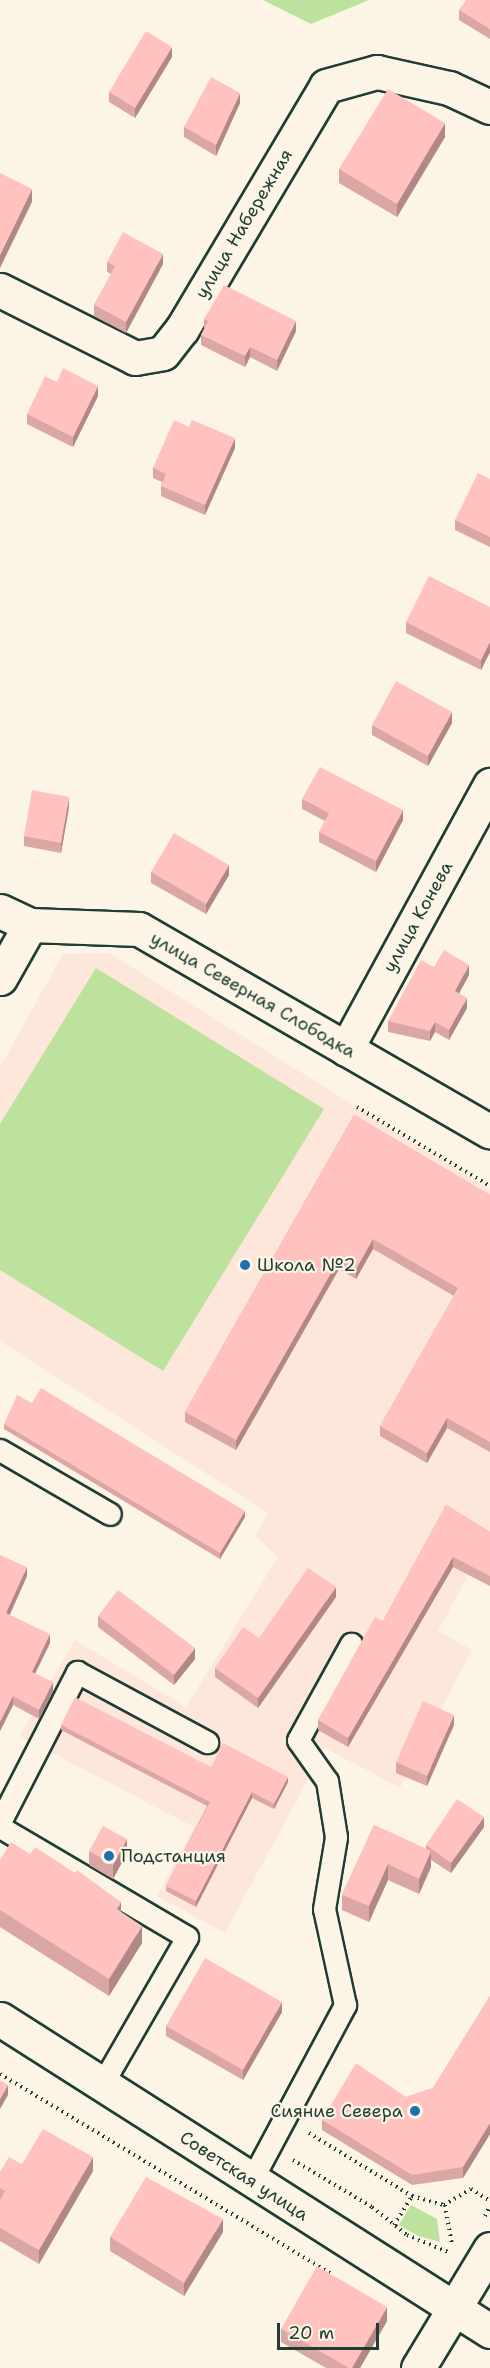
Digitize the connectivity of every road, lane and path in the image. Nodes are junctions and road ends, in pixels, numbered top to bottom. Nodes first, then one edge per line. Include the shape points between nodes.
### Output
1 (490, 107) edge
2 (0, 290) edge
3 (490, 785) edge
4 (0, 911) edge
5 (30, 925) junction
6 (0, 978) edge
7 (346, 1049) junction
8 (357, 1107) dead end
9 (490, 1132) edge
10 (490, 1186) edge
11 (0, 1450) edge
12 (110, 1514) dead end
13 (351, 1644) dead end
14 (207, 1742) dead end
15 (0, 1822) edge
16 (0, 1827) edge
17 (0, 2019) edge
18 (0, 2073) edge
19 (102, 2084) junction
20 (285, 2118) junction
21 (251, 2181) junction
22 (412, 2196) junction
23 (490, 2201) edge
24 (444, 2205) junction
25 (394, 2225) dead end
26 (490, 2249) edge
27 (453, 2255) dead end
28 (341, 2279) edge
29 (452, 2309) junction
30 (490, 2331) edge
31 (418, 2368) edge

1 - 2 street, улица Набережная via 448,88 377,72 326,86 182,329 163,353 135,358
3 - 7 street, улица Конева
4 - 5 street, улица Северная Слободка
5 - 6 street
5 - 7 street, улица Северная Слободка via 139,929
7 - 9 street, улица Северная Слободка
8 - 10 path
11 - 12 lane
13 - 20 lane via 298,1740 327,1781 336,1837 324,1909 345,2005
14 - 15 lane via 77,1672
16 - 19 lane via 187,1937
17 - 19 street, Советская улица
18 - 28 path
19 - 21 street, Советская улица
20 - 21 lane
20 - 22 path
21 - 29 street, Советская улица
22 - 24 path
22 - 25 path
23 - 24 path via 471,2189
24 - 27 path
26 - 29 street
29 - 30 street, Советская улица
29 - 31 street

